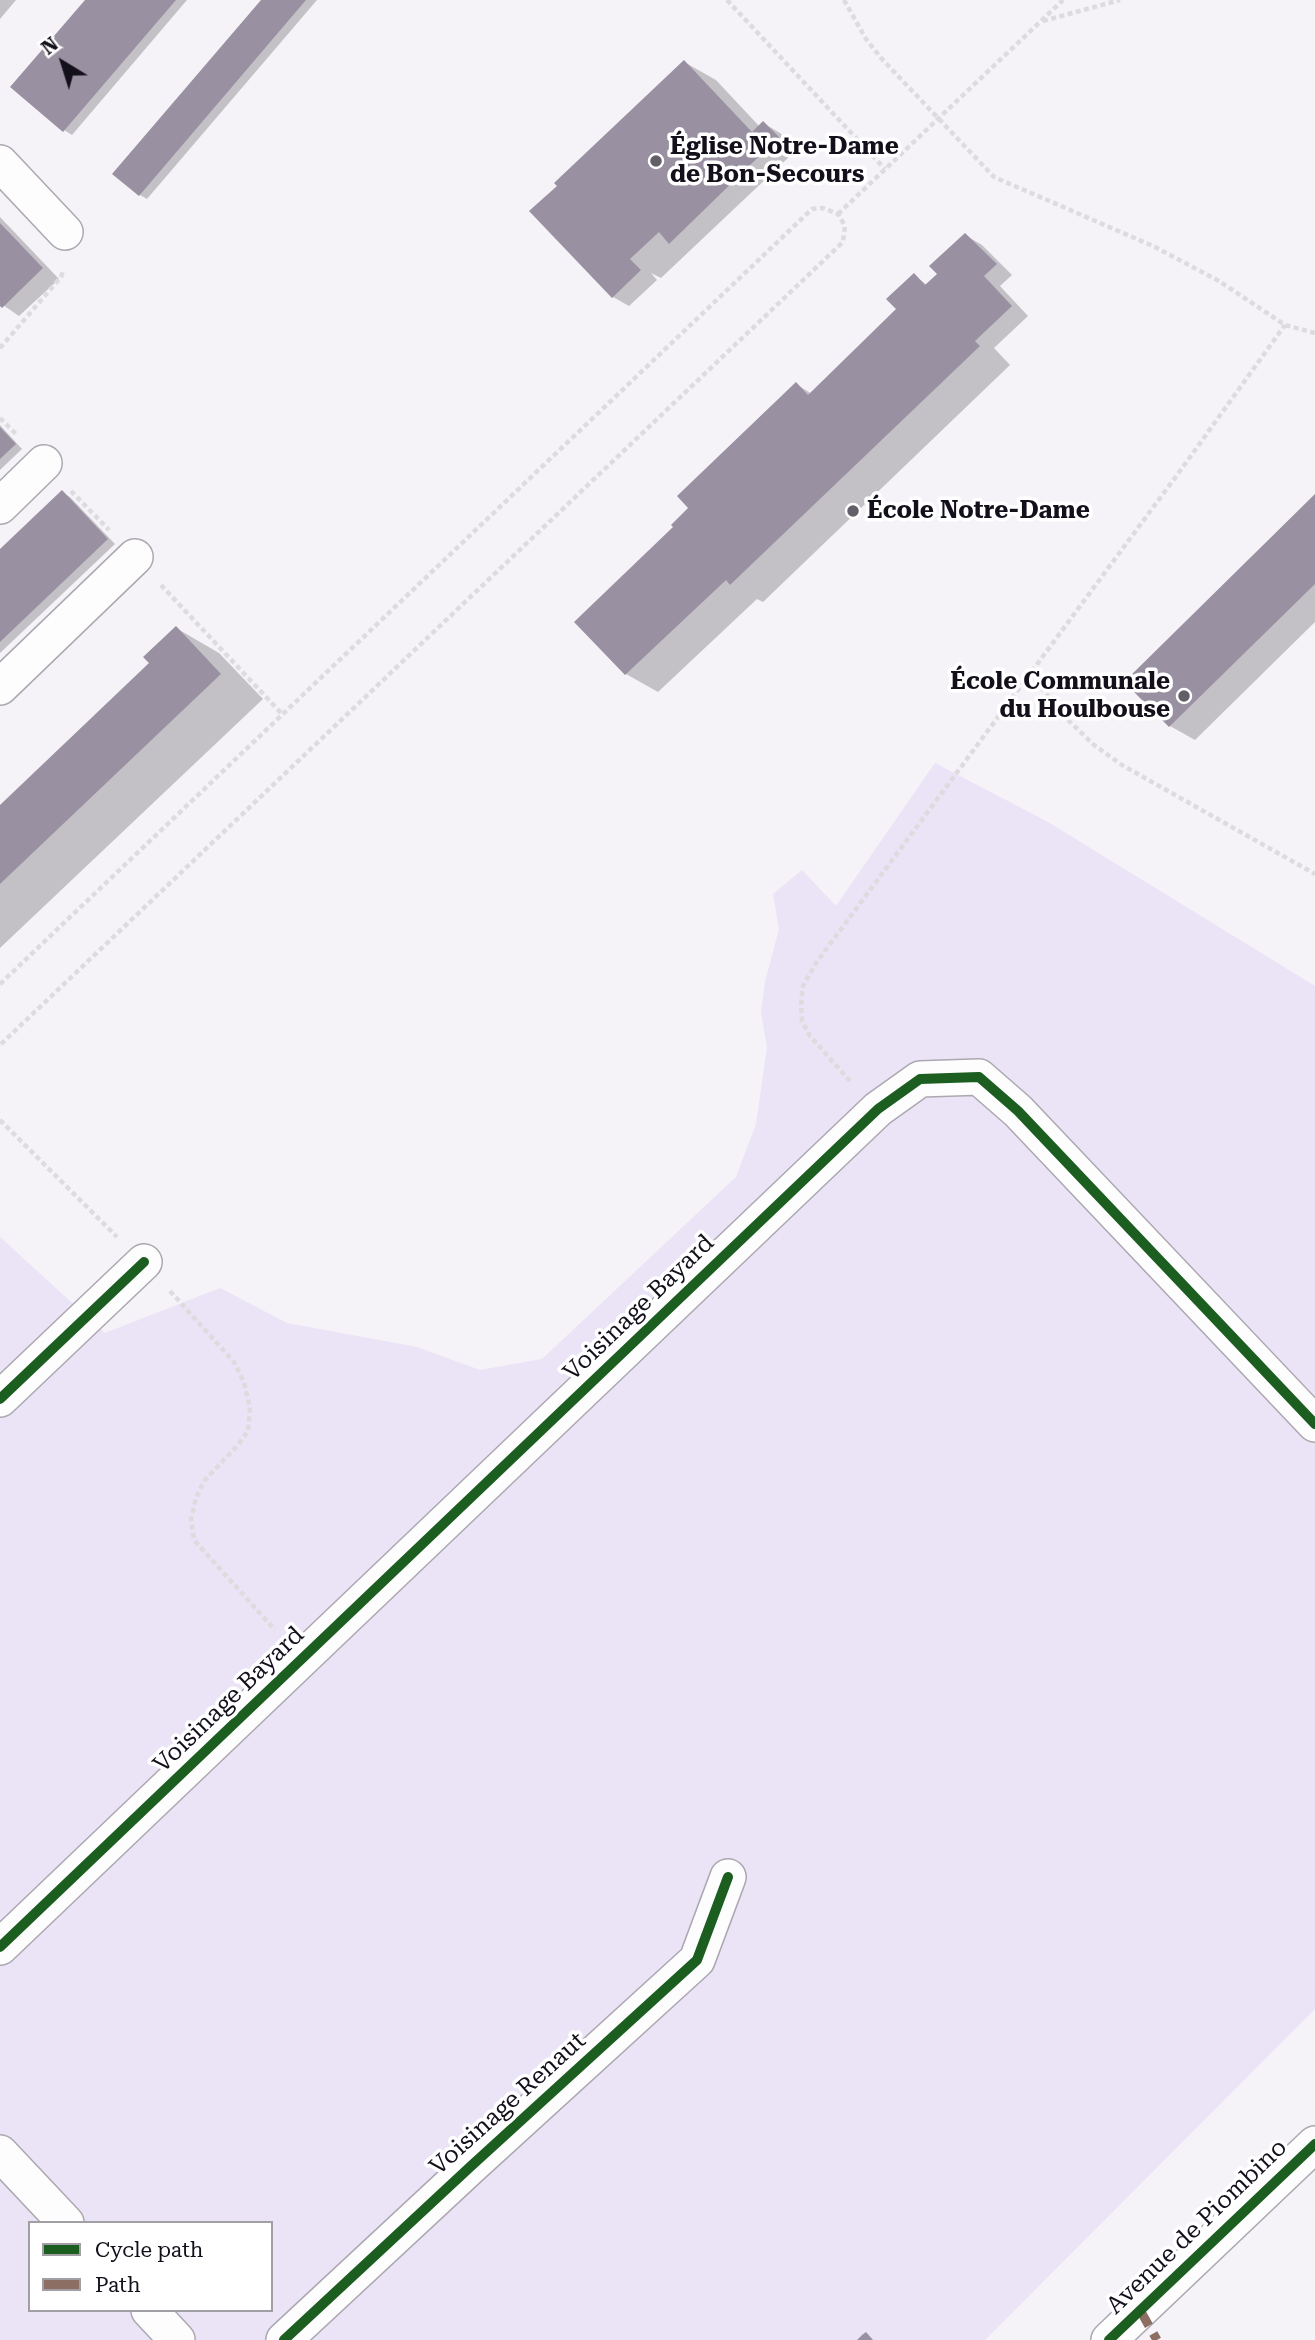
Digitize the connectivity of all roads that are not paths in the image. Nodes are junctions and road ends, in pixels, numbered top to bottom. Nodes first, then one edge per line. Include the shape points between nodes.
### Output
1 (0, 163) edge
2 (65, 232) road end
3 (44, 463) dead end
4 (0, 506) edge
5 (135, 557) dead end
6 (0, 687) edge
7 (144, 1262) road end
8 (0, 1399) edge
9 (1315, 1424) edge
10 (728, 1877) dead end
11 (0, 1947) edge
12 (1315, 2144) edge
13 (0, 2153) edge
14 (64, 2221) edge
15 (151, 2312) edge
16 (177, 2340) edge
17 (284, 2340) edge
18 (1109, 2340) edge

1 - 2 street
3 - 4 street
5 - 6 street
7 - 8 street
9 - 11 street, Voisinage Bayard via 1018,1111 979,1077 920,1080 878,1109
10 - 17 street, Voisinage Renaut via 697,1961
12 - 18 street, Avenue de Piombino
13 - 14 street
15 - 16 street

